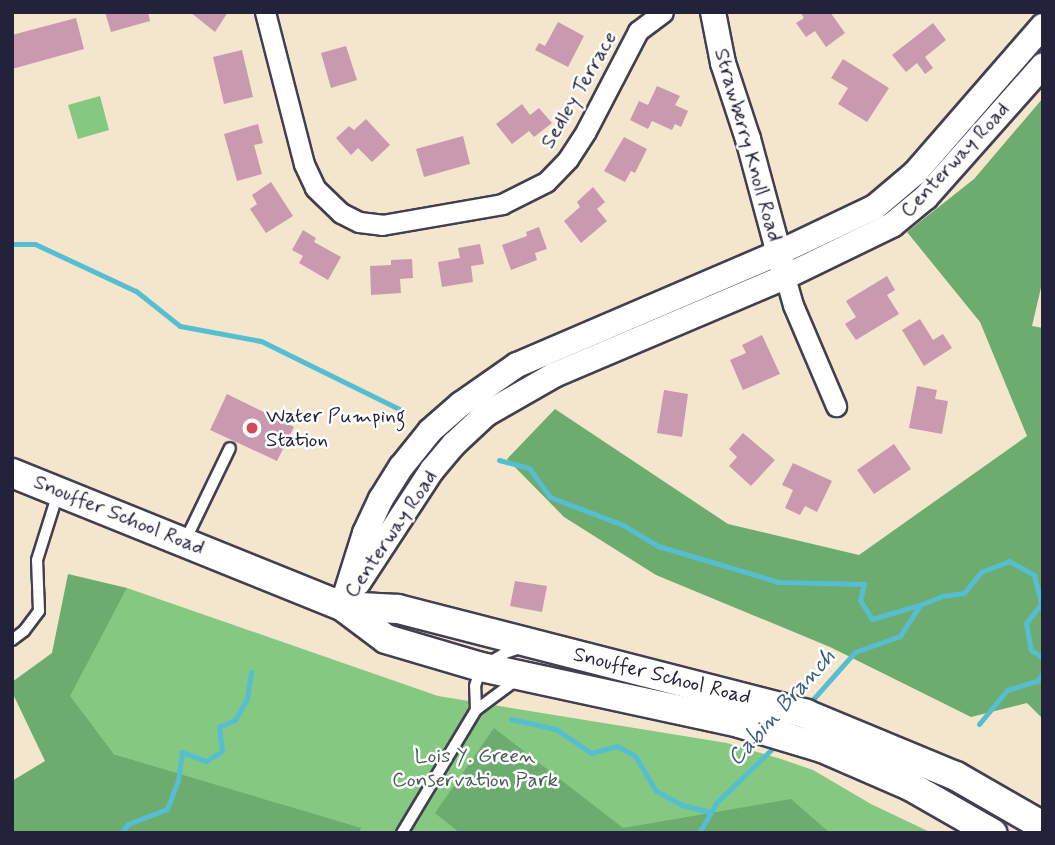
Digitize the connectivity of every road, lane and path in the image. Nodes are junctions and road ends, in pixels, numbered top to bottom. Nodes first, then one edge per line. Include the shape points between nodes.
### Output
1 (265, 12) edge
2 (663, 12) edge
3 (713, 12) edge
4 (1043, 26) edge
5 (1043, 65) edge
6 (782, 265) junction
7 (836, 406) dead end
8 (230, 448) dead end
9 (12, 473) edge
10 (60, 490) junction
11 (185, 542) junction
12 (342, 606) junction
13 (12, 640) edge
14 (536, 644) junction
15 (481, 667) junction
16 (524, 676) junction
17 (476, 710) junction
18 (1043, 826) edge
19 (402, 833) edge
20 (992, 833) edge

1 - 2 street, Sedley Terrace via 314,188 341,214 382,225 502,204 546,182 586,131 638,31
3 - 6 street, Strawberry Knoll Road via 723,63
4 - 6 street, Centerway Road via 915,173 875,207
5 - 6 street, Centerway Road via 926,197 892,225
6 - 7 street via 793,305
6 - 12 street, Centerway Road via 554,375 486,414 432,470
8 - 11 lane
9 - 10 main road, Snouffer School Road
10 - 11 main road, Snouffer School Road
10 - 13 lane via 37,560 39,611
11 - 12 main road, Snouffer School Road
12 - 14 main road, Snouffer School Road via 398,610
12 - 15 main road, Snouffer School Road via 386,639
14 - 15 lane via 505,653
14 - 18 main road, Snouffer School Road via 845,728 956,776
15 - 16 main road, Snouffer School Road
15 - 17 lane via 475,686
16 - 17 lane
16 - 20 main road, Snouffer School Road via 739,723 822,748 910,786
17 - 19 lane

